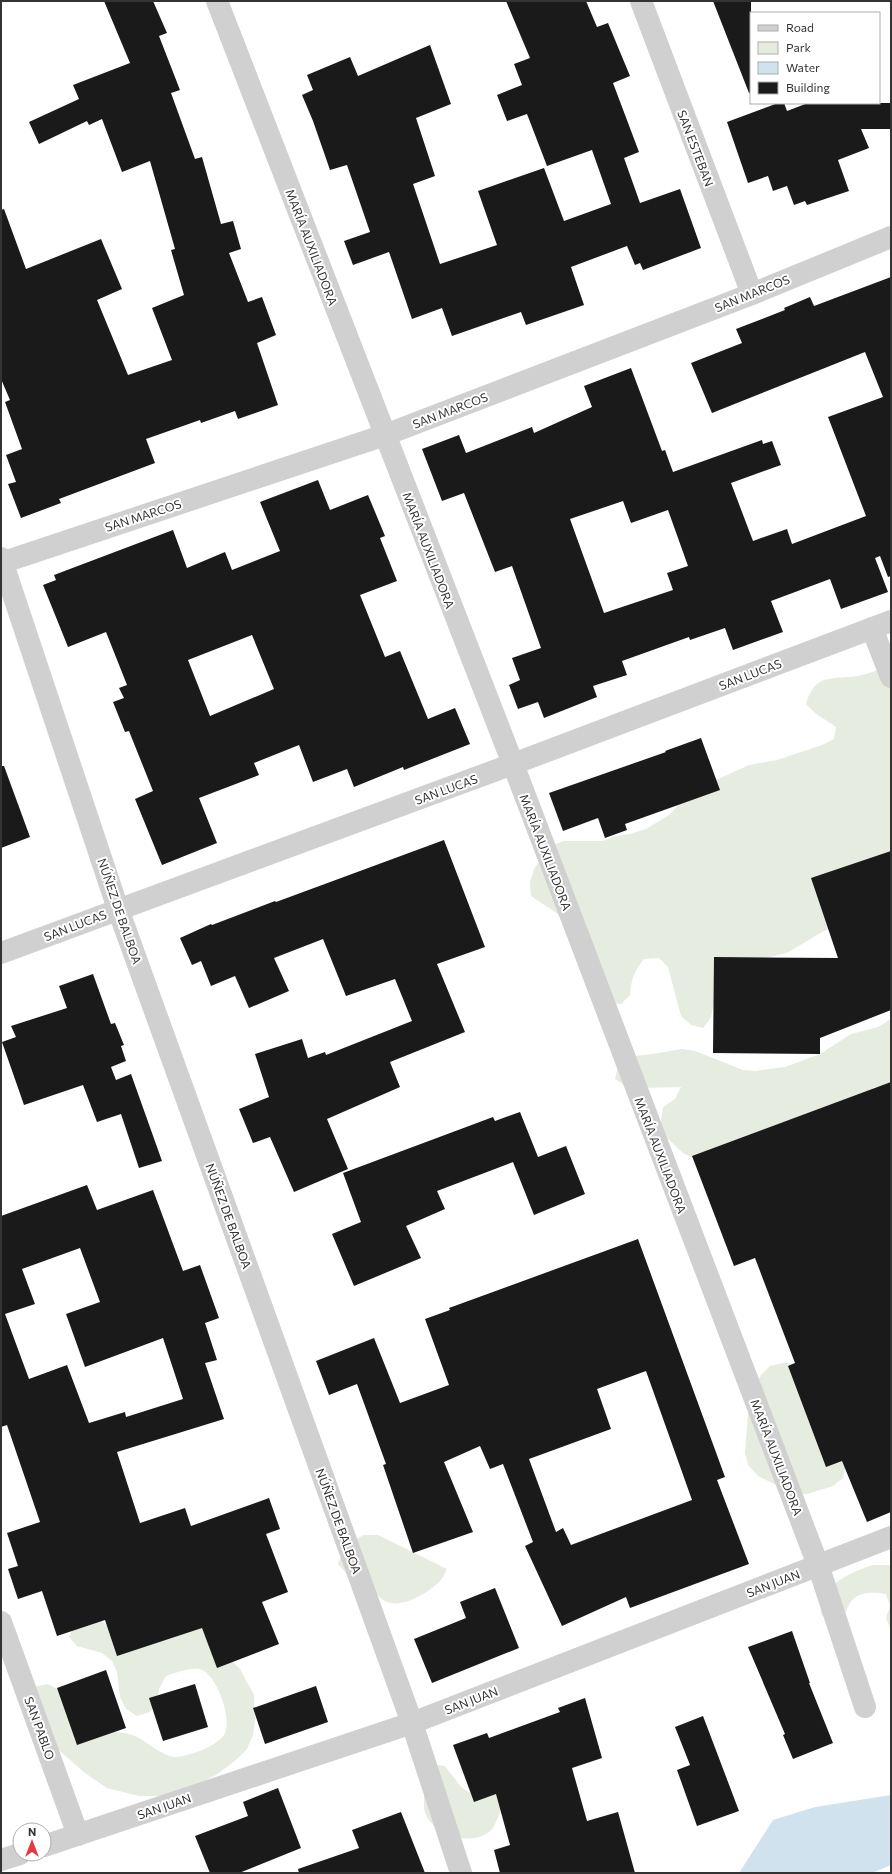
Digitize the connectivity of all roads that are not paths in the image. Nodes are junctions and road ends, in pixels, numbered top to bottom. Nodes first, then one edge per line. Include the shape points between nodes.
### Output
1 (217, 1) edge
2 (641, 1) edge
3 (891, 237) edge
4 (752, 294) junction
5 (385, 435) junction
6 (2, 561) edge
7 (882, 625) edge
8 (891, 676) edge
9 (513, 764) junction
10 (118, 909) junction
11 (1, 953) edge
12 (891, 1537) edge
13 (818, 1565) junction
14 (1, 1622) edge
15 (864, 1707) dead end
16 (412, 1723) junction
17 (78, 1835) junction
18 (52, 1843) edge
19 (12, 1857) edge
20 (1, 1860) edge
21 (461, 1873) edge

1 - 5 street, MARÍA AUXILIADORA
2 - 4 street, SAN ESTEBAN
3 - 4 street, SAN MARCOS
4 - 5 street, SAN MARCOS
5 - 6 street, SAN MARCOS
5 - 9 street, MARÍA AUXILIADORA
6 - 10 street, NÚÑEZ DE BALBOA
7 - 8 street
7 - 9 street, SAN LUCAS
9 - 10 street, SAN LUCAS
9 - 13 street, MARÍA AUXILIADORA
10 - 11 street, SAN LUCAS
10 - 16 street, NÚÑEZ DE BALBOA
12 - 13 street, SAN JUAN
13 - 15 street, MARÍA AUXILIADORA
13 - 16 street, SAN JUAN
14 - 17 street, SAN PABLO
16 - 17 street, SAN JUAN
16 - 21 street, NÚÑEZ DE BALBOA
17 - 18 street, SAN JUAN
19 - 20 street

